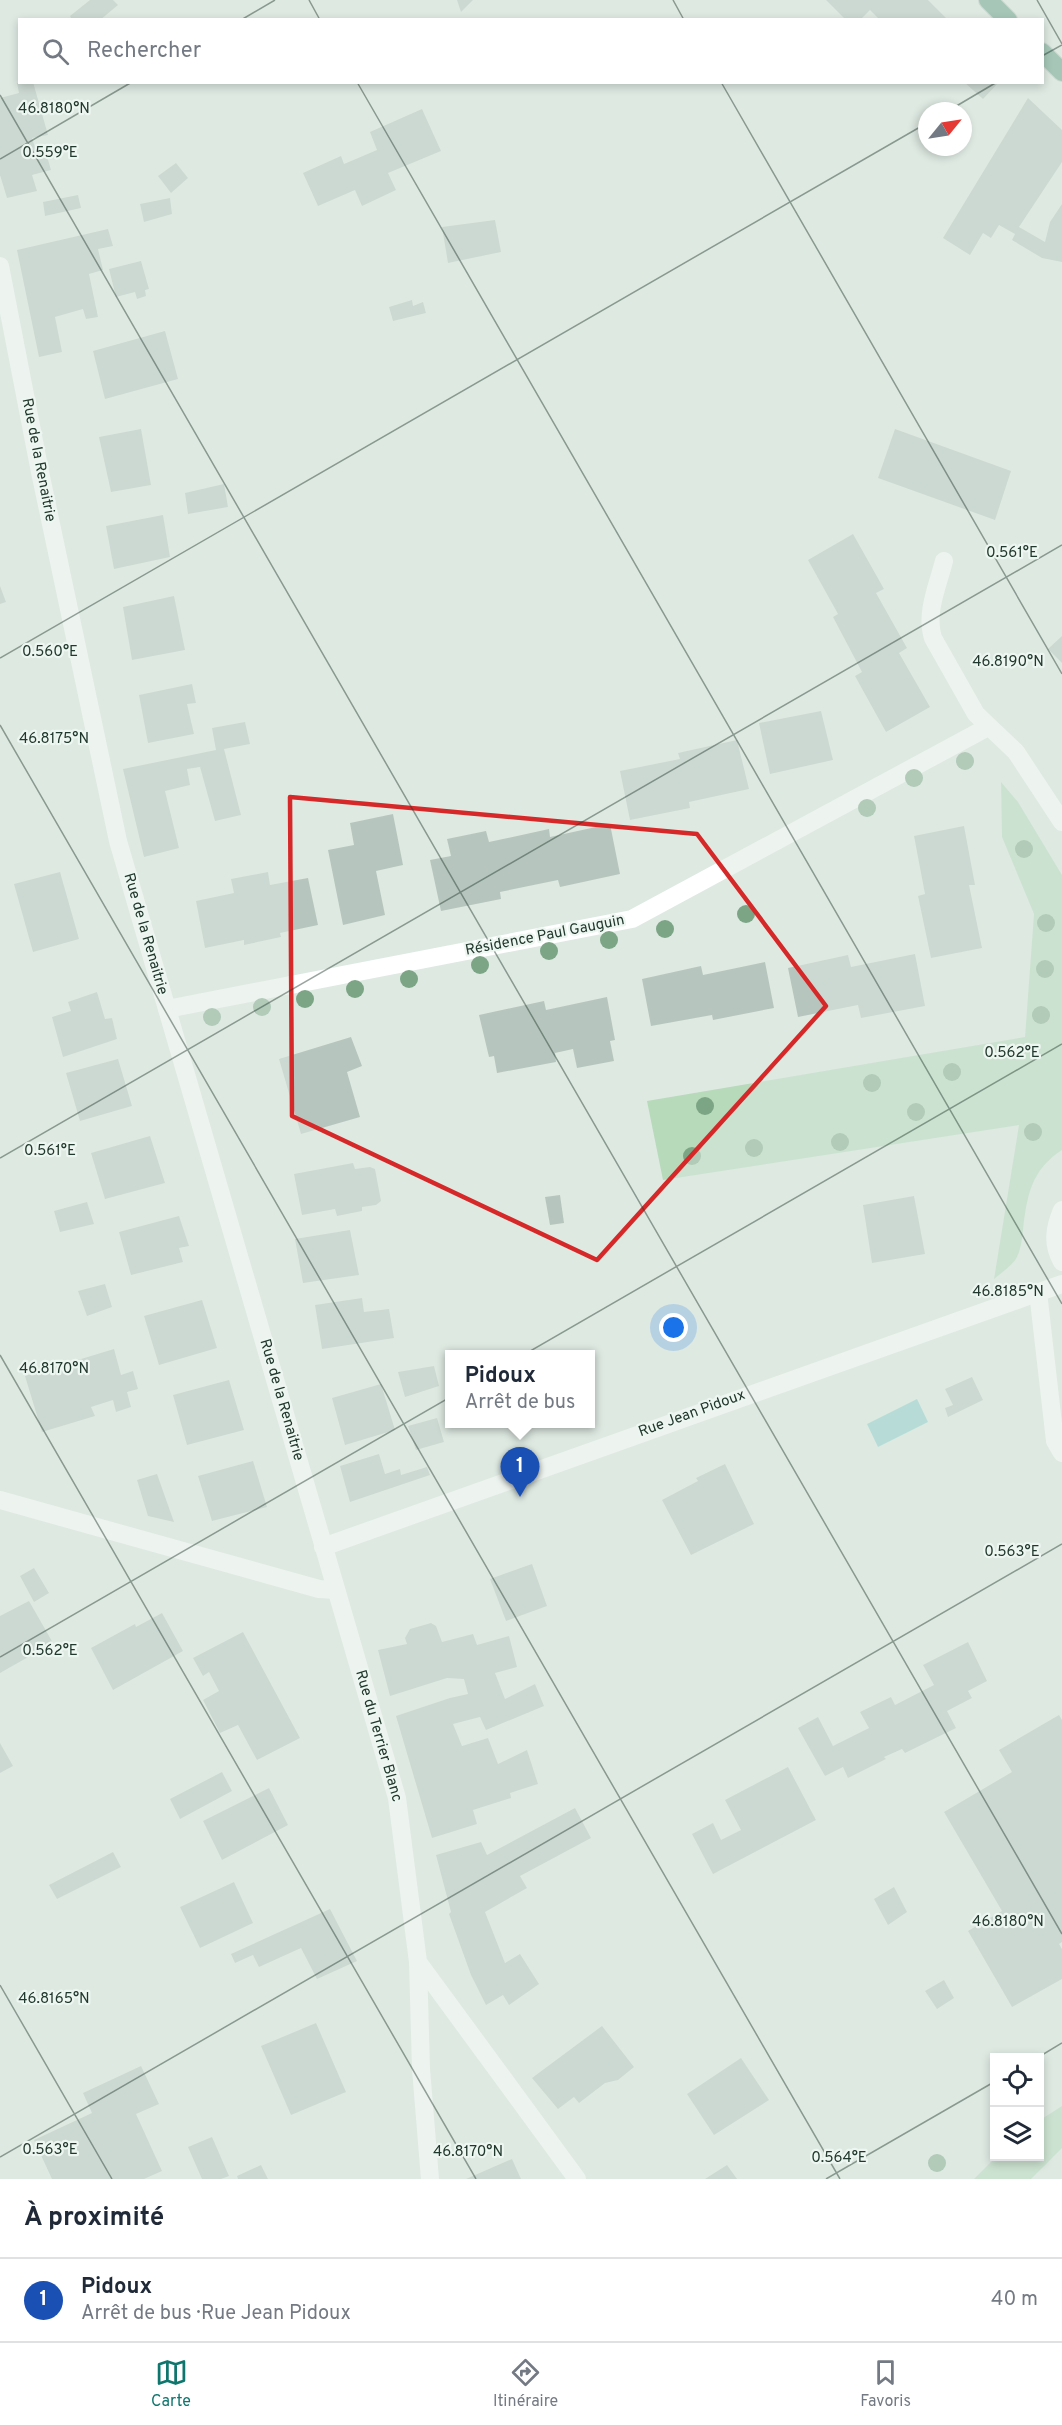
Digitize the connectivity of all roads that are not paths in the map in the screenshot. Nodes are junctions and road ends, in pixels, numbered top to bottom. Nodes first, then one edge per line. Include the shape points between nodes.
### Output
1 (988, 0) edge
2 (1006, 18) edge
3 (1044, 54) edge
4 (1062, 72) edge
5 (0, 266) edge
6 (944, 561) dead end
7 (988, 727) junction
8 (1062, 822) edge
9 (167, 1009) junction
10 (1062, 1210) edge
11 (1062, 1262) edge
12 (1062, 1284) edge
13 (1038, 1292) junction
14 (1062, 1453) edge
15 (0, 1500) edge
16 (323, 1547) junction
17 (336, 1590) junction
18 (418, 1962) junction
19 (430, 2179) edge
20 (577, 2179) edge

1 - 2 main road
3 - 4 main road
5 - 9 street, Rue de la Renaitrie via 118,841
6 - 7 street via 929,626 966,699
7 - 8 street via 1016,752
7 - 9 street, Résidence Paul Gauguin via 632,919
9 - 16 street, Rue de la Renaitrie
10 - 11 street via 1054,1241
12 - 13 street, Rue Jean Pidoux
13 - 14 street via 1056,1441
13 - 16 street, Rue Jean Pidoux
15 - 17 street via 319,1589
16 - 17 street, Rue de la Renaitrie
17 - 18 street, Rue du Terrier Blanc via 397,1798
18 - 19 street
18 - 20 street, Rue du Terrier Blanc

